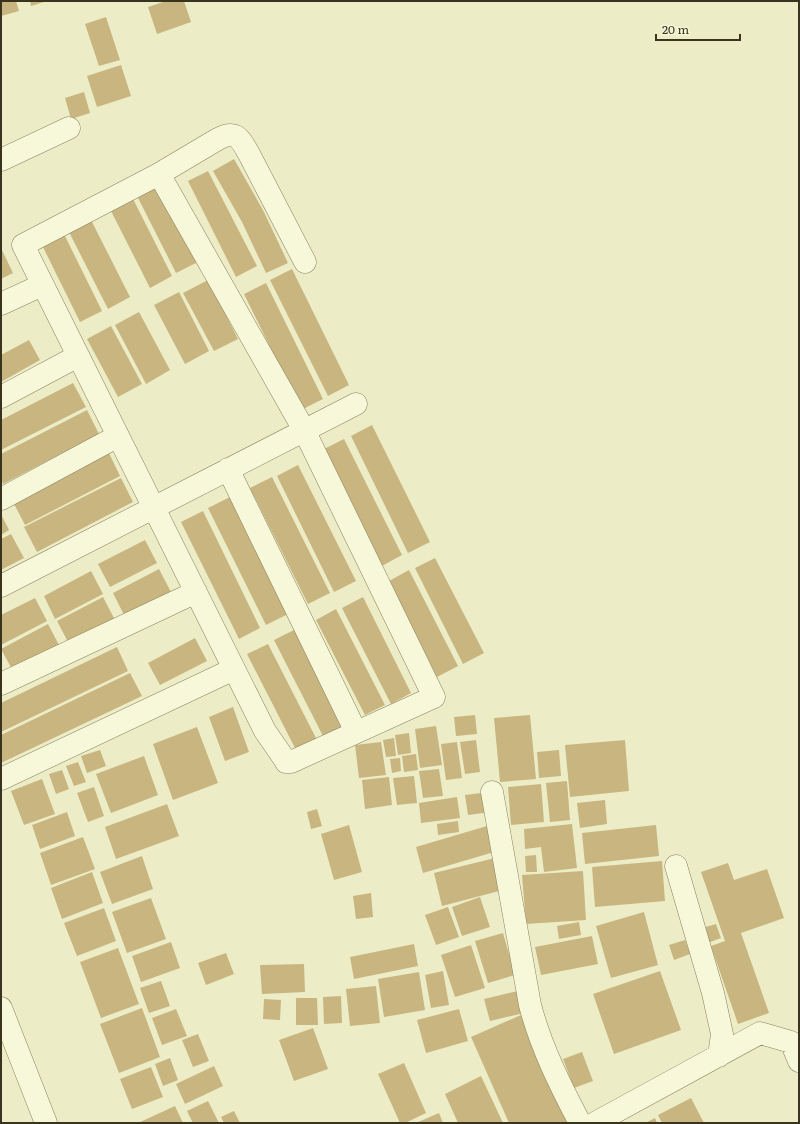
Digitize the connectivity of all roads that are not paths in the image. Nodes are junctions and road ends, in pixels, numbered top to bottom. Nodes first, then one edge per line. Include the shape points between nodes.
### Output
1 (69, 128) dead end
2 (1, 160) edge
3 (159, 174) junction
4 (305, 262) dead end
5 (42, 285) junction
6 (1, 304) edge
7 (78, 356) junction
8 (1, 397) edge
9 (356, 404) dead end
10 (304, 430) junction
11 (118, 436) junction
12 (228, 469) junction
13 (1, 499) edge
14 (154, 508) junction
15 (1, 586) edge
16 (196, 592) junction
17 (234, 669) junction
18 (1, 684) edge
19 (356, 732) junction
20 (1, 779) edge
21 (492, 792) dead end
22 (676, 866) dead end
23 (3, 1021) edge
24 (720, 1056) junction
25 (799, 1062) edge
26 (46, 1123) edge
27 (580, 1123) edge
28 (595, 1123) edge

1 - 2 street
3 - 4 street via 218,139 226,135 235,135 249,154
3 - 5 street via 23,245
3 - 10 street
5 - 6 street
5 - 7 street
7 - 8 street
7 - 11 street
9 - 10 street
10 - 12 street
10 - 19 street via 434,697
11 - 13 street
11 - 14 street
12 - 14 street
12 - 19 street
14 - 15 street
14 - 16 street
16 - 17 street
16 - 18 street
17 - 19 street via 265,730 286,762
17 - 20 street
21 - 27 street via 535,1025 561,1088
22 - 24 street via 713,993 722,1034
23 - 26 street
24 - 25 street via 760,1033 791,1042
24 - 28 street

